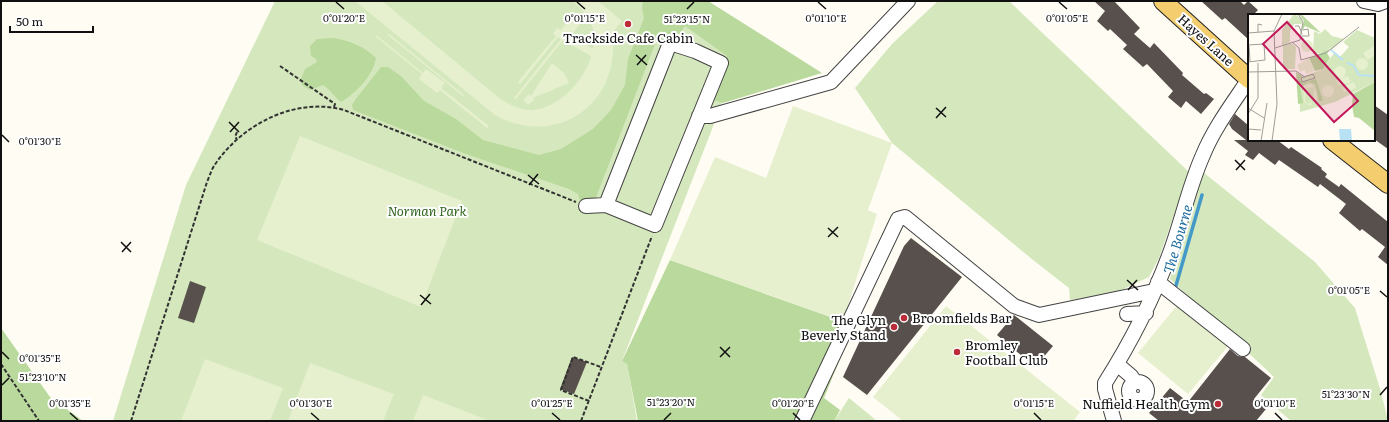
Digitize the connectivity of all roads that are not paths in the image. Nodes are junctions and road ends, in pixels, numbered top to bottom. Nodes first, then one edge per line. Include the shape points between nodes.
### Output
1 (908, 1) edge
2 (1163, 1) edge
3 (1364, 1) edge
4 (1386, 1) edge
5 (1248, 78) edge
6 (1248, 81) edge
7 (699, 116) junction
8 (1333, 141) edge
9 (1388, 184) edge
10 (606, 205) junction
11 (586, 206) road end
12 (1156, 286) junction
13 (1146, 313) junction
14 (1127, 314) dead end
15 (1243, 349) dead end
16 (1117, 364) junction
17 (1135, 382) dead end
18 (802, 421) edge
19 (1114, 421) edge

1 - 7 street via 831,82 710,116
2 - 5 main road, Hayes Lane
3 - 4 street via 1378,4
6 - 12 street via 1203,154 1170,254
7 - 10 street via 655,225
7 - 10 street via 721,63 670,43
8 - 9 main road
10 - 11 street
12 - 13 street
12 - 15 street
12 - 18 street via 1039,315 1014,306 905,217 898,219
13 - 14 street
13 - 16 street
16 - 17 street
16 - 19 street via 1105,384

